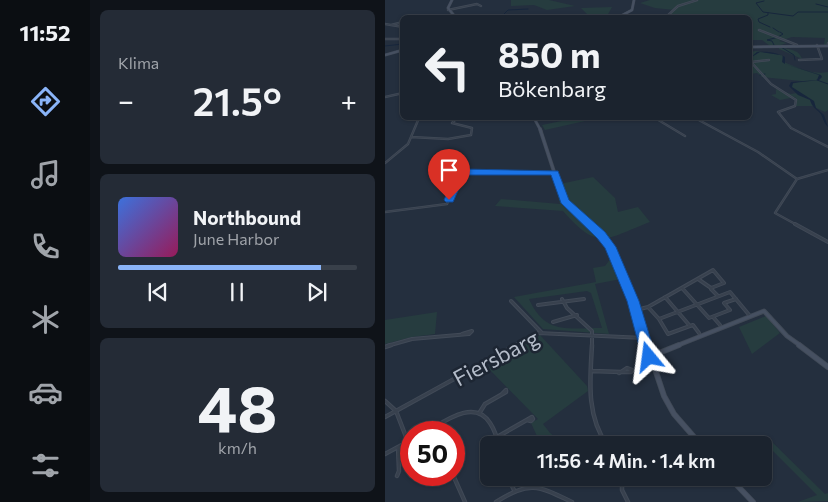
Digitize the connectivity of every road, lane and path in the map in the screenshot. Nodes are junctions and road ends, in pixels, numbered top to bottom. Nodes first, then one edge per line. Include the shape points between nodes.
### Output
1 (452, 0) edge
2 (633, 0) edge
3 (697, 0) edge
4 (481, 6) dead end
5 (448, 9) junction
6 (453, 15) edge
7 (623, 15) edge
8 (668, 15) edge
9 (400, 23) edge
10 (385, 24) edge
11 (391, 25) junction
12 (400, 26) edge
13 (759, 30) dead end
14 (385, 39) edge
15 (400, 39) edge
16 (828, 44) edge
17 (797, 45) junction
18 (817, 45) junction
19 (752, 47) edge
20 (400, 51) edge
21 (385, 55) edge
22 (769, 60) dead end
23 (799, 60) dead end
24 (752, 62) edge
25 (752, 63) edge
26 (400, 94) edge
27 (385, 97) edge
28 (418, 120) edge
29 (455, 120) edge
30 (535, 120) edge
31 (658, 120) edge
32 (699, 120) edge
33 (685, 136) dead end
34 (411, 137) junction
35 (828, 147) edge
36 (385, 163) edge
37 (828, 170) edge
38 (555, 173) junction
39 (797, 178) junction
40 (385, 212) edge
41 (828, 242) edge
42 (698, 279) junction
43 (682, 288) junction
44 (711, 288) junction
45 (718, 296) junction
46 (665, 297) junction
47 (736, 299) junction
48 (562, 300) junction
49 (584, 300) dead end
50 (511, 301) dead end
51 (698, 304) junction
52 (538, 306) dead end
53 (648, 307) junction
54 (636, 310) junction
55 (678, 312) junction
56 (577, 315) junction
57 (713, 317) junction
58 (751, 317) junction
59 (659, 319) junction
60 (553, 322) dead end
61 (720, 325) dead end
62 (689, 326) junction
63 (541, 332) junction
64 (699, 333) dead end
65 (461, 334) dead end
66 (592, 335) junction
67 (644, 338) junction
68 (385, 347) edge
69 (649, 357) junction
70 (828, 367) edge
71 (591, 371) junction
72 (619, 372) dead end
73 (502, 394) dead end
74 (385, 401) edge
75 (396, 411) junction
76 (480, 412) junction
77 (385, 417) edge
78 (527, 420) dead end
79 (401, 421) edge
80 (447, 421) edge
81 (496, 436) edge
82 (499, 436) edge
83 (600, 436) edge
84 (693, 436) edge
85 (398, 447) joint
86 (385, 454) edge
87 (397, 476) dead end
88 (458, 486) edge
89 (513, 486) edge
90 (622, 486) edge
91 (738, 486) edge
92 (515, 490) junction
93 (625, 501) edge
94 (465, 502) edge
95 (495, 502) edge
96 (572, 502) edge
97 (753, 502) edge

1 - 5 main road
2 - 7 main road via 632,10
3 - 8 street via 679,6
4 - 5 street
5 - 6 main road
9 - 11 street
10 - 11 street
11 - 12 street
13 - 17 street
14 - 15 street
16 - 18 main road
17 - 18 main road
17 - 19 main road
18 - 23 street via 822,59
20 - 21 main road
22 - 24 street
25 - 35 street via 777,89 796,100 795,106 778,112 788,126
26 - 27 street
28 - 34 street
29 - 34 street via 452,123 472,128 471,135 449,139
30 - 38 main road
31 - 33 street
32 - 39 street via 758,152
34 - 36 street via 408,144
37 - 39 street
38 - 40 street via 463,172 447,204
38 - 54 main road via 565,201 610,247
39 - 41 street via 775,213
42 - 43 street
42 - 44 street
42 - 44 street via 713,270 724,283
43 - 46 street
43 - 51 street
44 - 45 street
45 - 47 street via 730,292
45 - 51 street
46 - 53 street
46 - 55 street
47 - 57 street via 724,304 730,310
47 - 58 street
48 - 49 street
48 - 52 street
48 - 56 street
50 - 63 street
51 - 55 street
51 - 57 street via 709,318
53 - 54 street
53 - 59 street
54 - 67 main road
55 - 59 street
55 - 62 street
56 - 60 street
56 - 66 street via 587,323
57 - 61 street
58 - 69 main road
58 - 70 main road via 767,312 787,336
59 - 62 street via 668,334
62 - 64 street via 693,325
63 - 66 street, Fiersbarg
63 - 75 street, Fiersbarg
65 - 68 street via 412,339
66 - 67 street, Fiersbarg
66 - 71 street
67 - 69 main road
69 - 84 main road via 670,408
71 - 72 street
71 - 83 street via 595,425
73 - 76 street via 486,403
74 - 75 street
75 - 77 street, Fiersbarg
75 - 79 street
76 - 80 street via 465,412
76 - 81 street via 487,417
78 - 82 street
85 - 86 street
85 - 87 street
88 - 94 street
89 - 92 street
90 - 93 street
91 - 97 main road
92 - 95 street
92 - 96 street via 537,487

